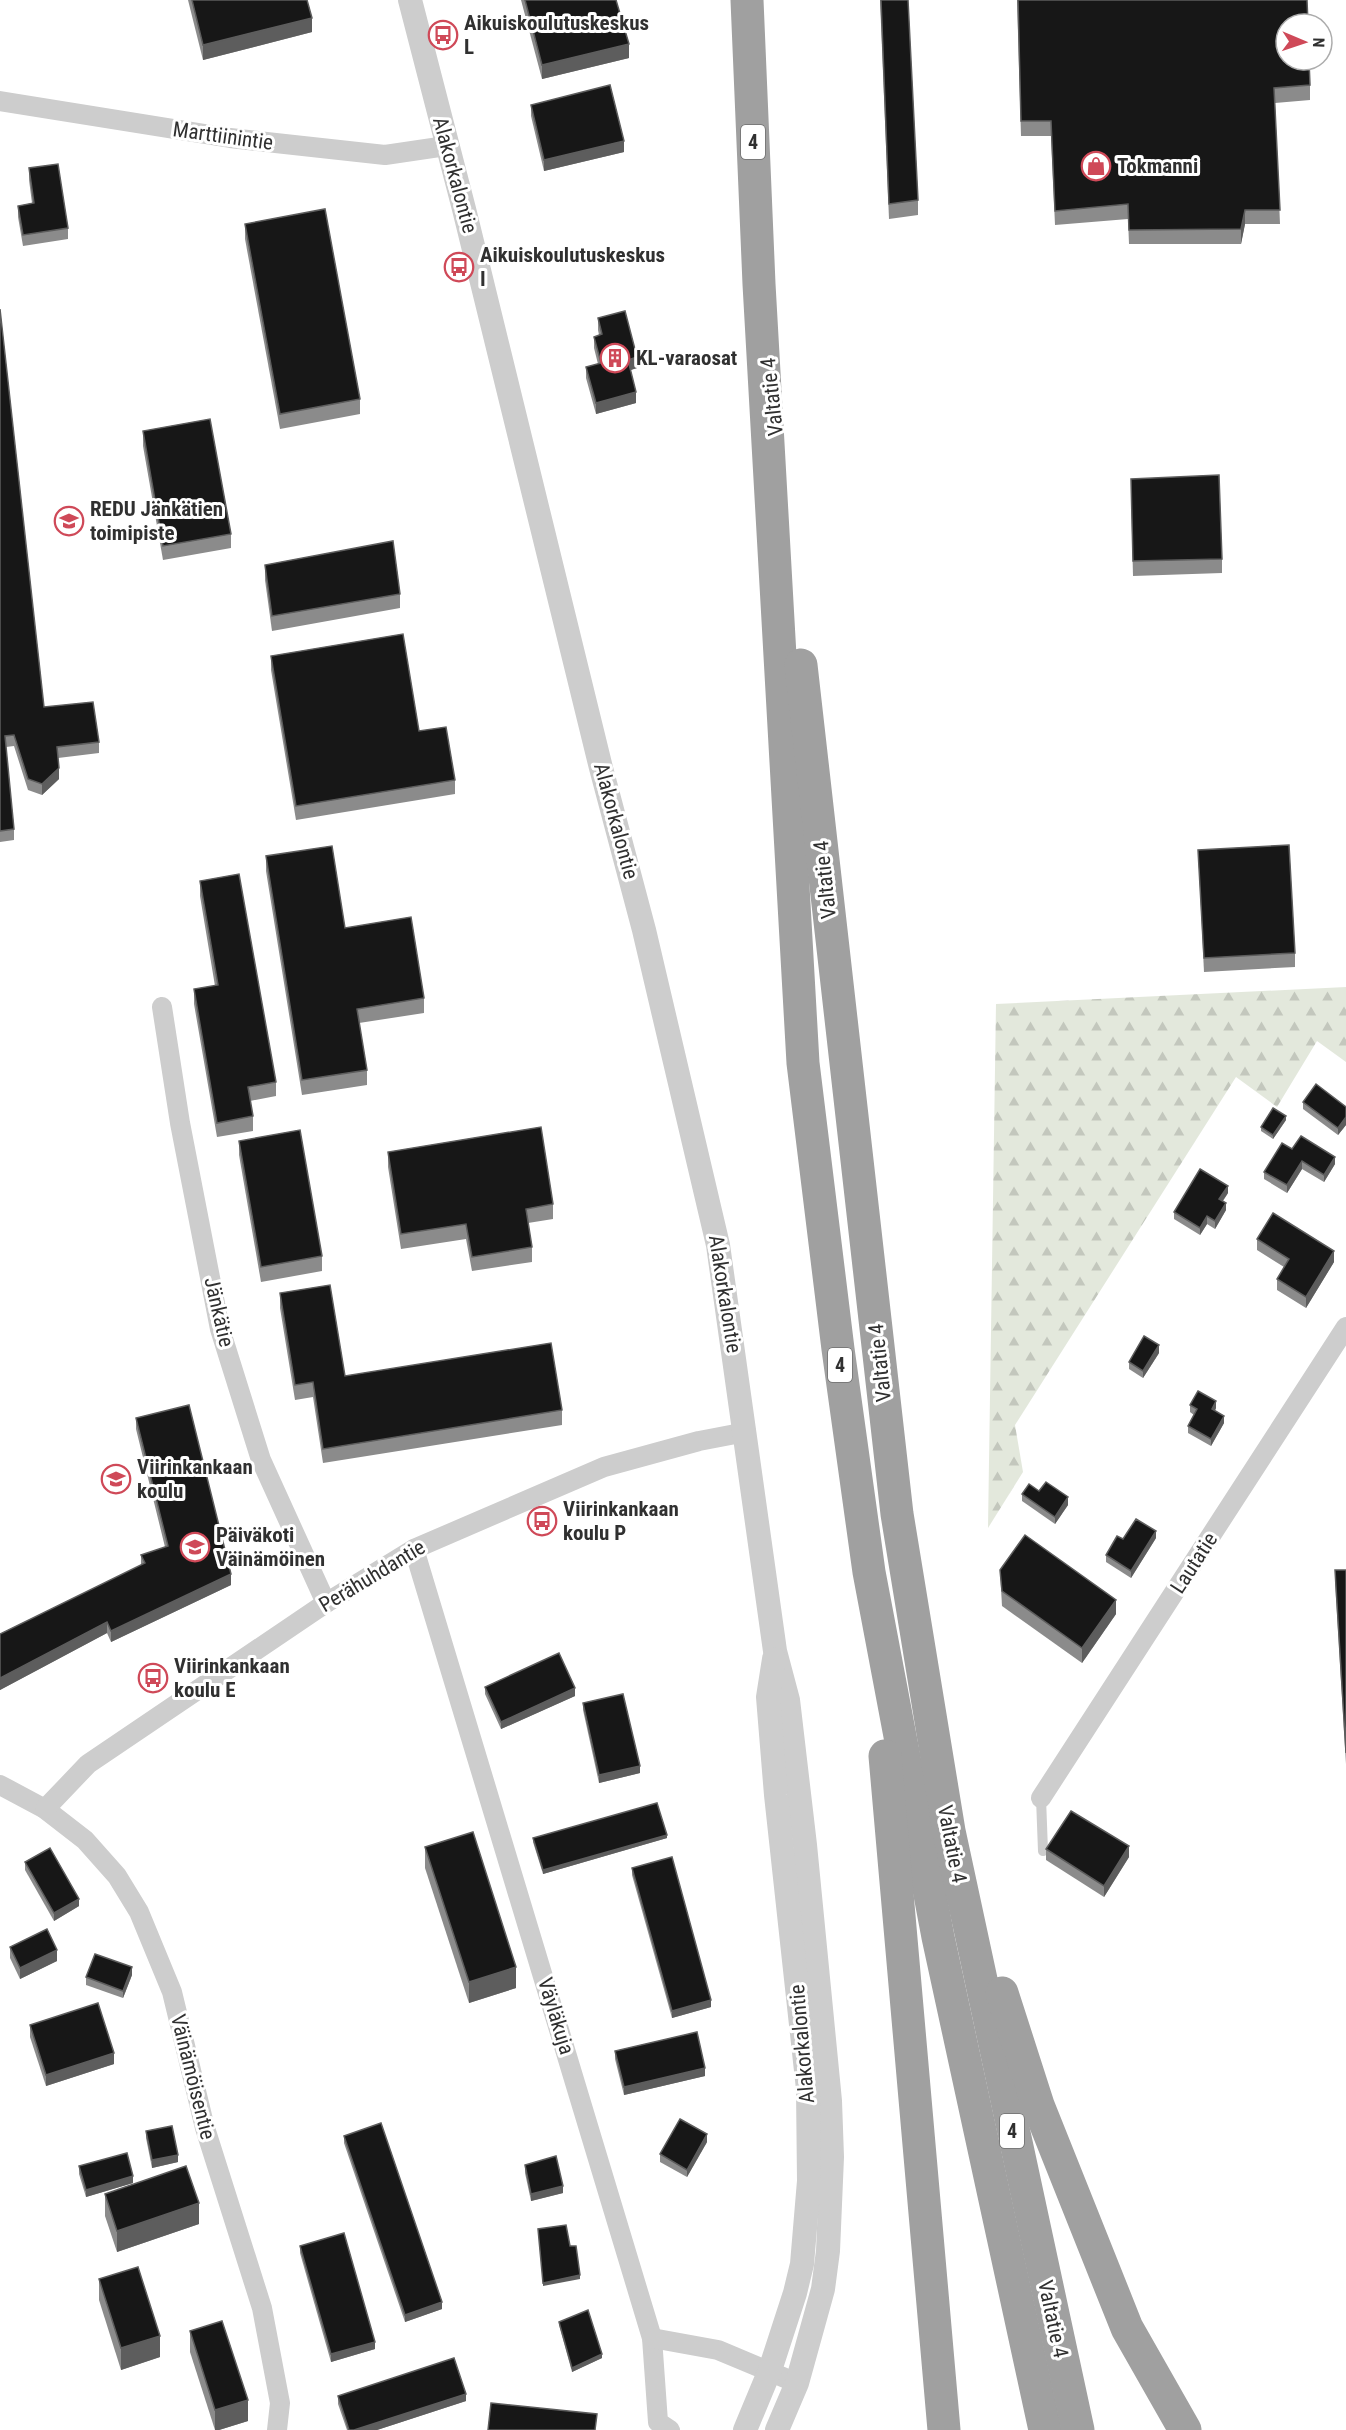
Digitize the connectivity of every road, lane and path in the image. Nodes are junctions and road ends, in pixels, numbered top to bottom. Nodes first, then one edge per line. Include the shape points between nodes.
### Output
1 (410, 0) edge
2 (747, 0) edge
3 (0, 101) edge
4 (446, 146) junction
5 (759, 284) junction
6 (162, 1007) dead end
7 (1346, 1327) edge
8 (746, 1432) junction
9 (414, 1549) junction
10 (869, 1572) junction
11 (326, 1603) junction
12 (775, 1651) junction
13 (0, 1785) edge
14 (1041, 1798) joint
15 (45, 1809) junction
16 (949, 1831) junction
17 (1043, 1851) dead end
18 (652, 2338) junction
19 (770, 2370) junction
20 (797, 2383) junction
21 (278, 2430) edge
22 (670, 2430) edge
23 (745, 2430) edge
24 (777, 2430) edge
25 (944, 2430) edge
26 (1045, 2430) edge
27 (1077, 2430) edge
28 (1185, 2430) edge

1 - 4 street, Alakorkalontie
2 - 5 highway, Valtatie 4 / 4
3 - 4 street, Marttiinintie via 230,138 385,155
4 - 8 street, Alakorkalontie via 690,1120 718,1245
5 - 10 highway, Valtatie 4 / 4 via 803,1063
5 - 16 highway, Valtatie 4 / 4 via 897,1514
6 - 11 street, Jänkätie via 220,1329 261,1460
7 - 14 street, Lautatie
8 - 9 street, Perähuhdantie via 604,1467
8 - 12 street, Alakorkalontie
9 - 11 street, Perähuhdantie
9 - 18 street, Väyläkuja
10 - 25 highway
10 - 26 highway, Valtatie 4 / 4 via 938,1937
11 - 15 street, Perähuhdantie via 88,1764
12 - 19 street, Alakorkalontie via 768,1697 808,2089 809,2170 802,2264
12 - 20 street, Alakorkalontie via 788,1700 805,1845 832,2157 823,2289
13 - 15 street, Väinämöisentie
14 - 17 lane
15 - 21 street, Väinämöisentie via 85,1840 117,1876 139,1912 172,1992 205,2128 262,2308 280,2403
16 - 27 highway, Valtatie 4 / 4
16 - 28 highway via 1038,2105 1127,2328
18 - 19 street via 718,2349
18 - 22 street, Väyläkuja via 658,2422
19 - 20 street
19 - 23 street, Alakorkalontie
20 - 24 street, Alakorkalontie

